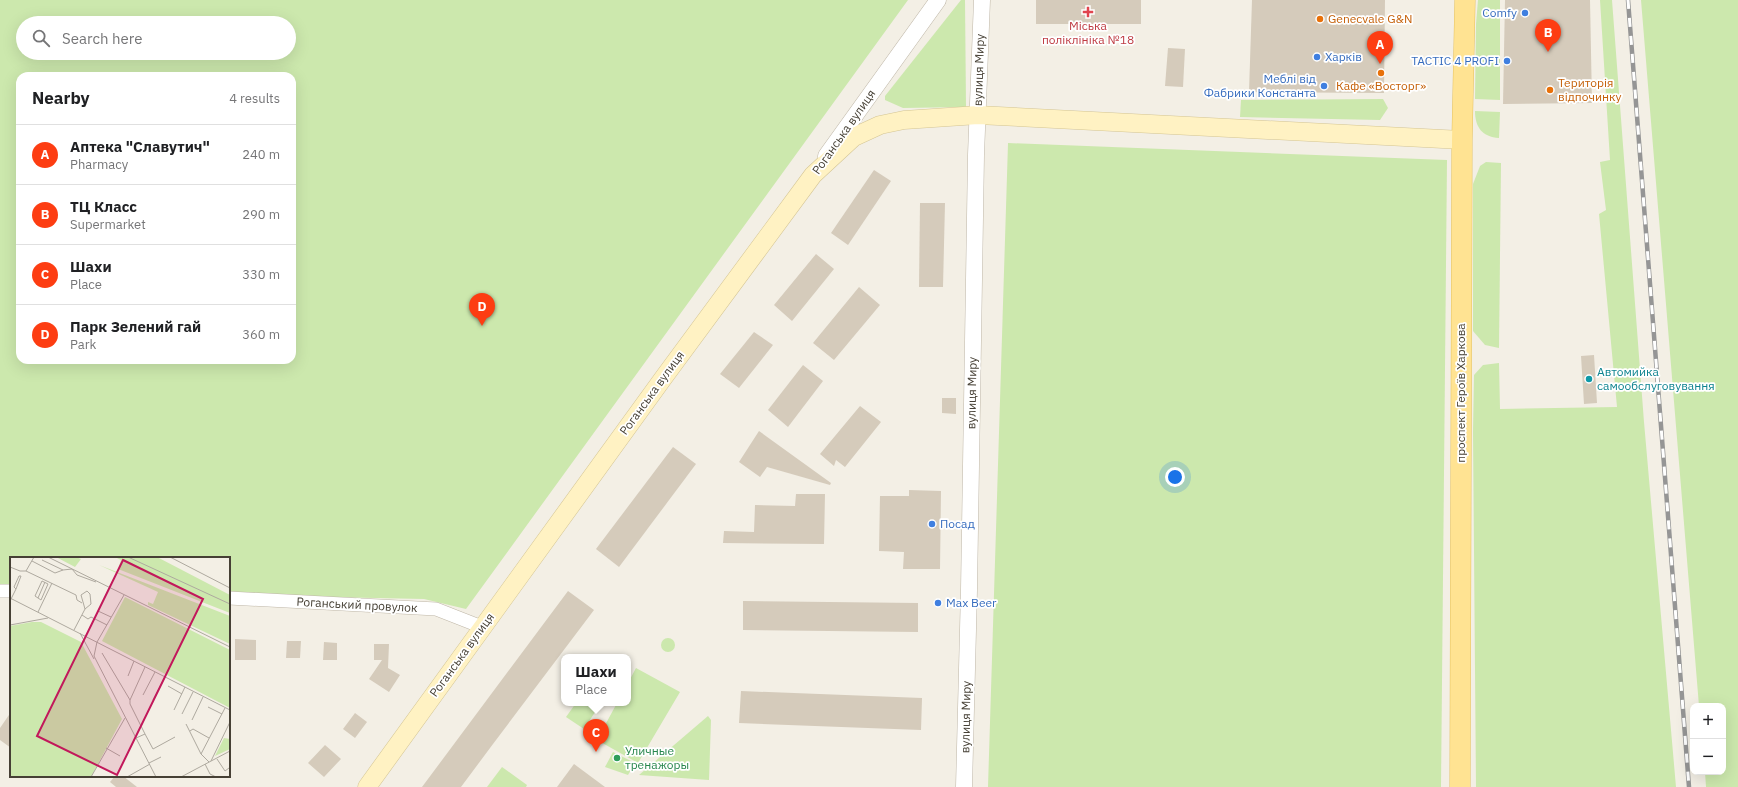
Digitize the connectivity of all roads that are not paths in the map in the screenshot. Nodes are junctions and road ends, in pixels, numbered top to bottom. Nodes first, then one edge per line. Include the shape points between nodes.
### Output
1 (938, 0) edge
2 (982, 0) edge
3 (1465, 0) edge
4 (978, 115) junction
5 (1462, 140) junction
6 (813, 175) junction
7 (0, 591) edge
8 (10, 592) edge
9 (230, 598) edge
10 (482, 627) junction
11 (367, 787) edge
12 (964, 787) edge
13 (1460, 787) edge

1 - 6 street, Роганська вулиця
2 - 4 street, вулиця Миру
3 - 5 main road, проспект Героїв Харкова
4 - 5 main road
4 - 6 main road via 904,120 880,125 854,138
4 - 12 street, вулиця Миру
5 - 13 main road, проспект Героїв Харкова
6 - 10 main road, Роганська вулиця
7 - 8 street
9 - 10 street, Роганський провулок via 436,609
10 - 11 main road, Роганська вулиця

